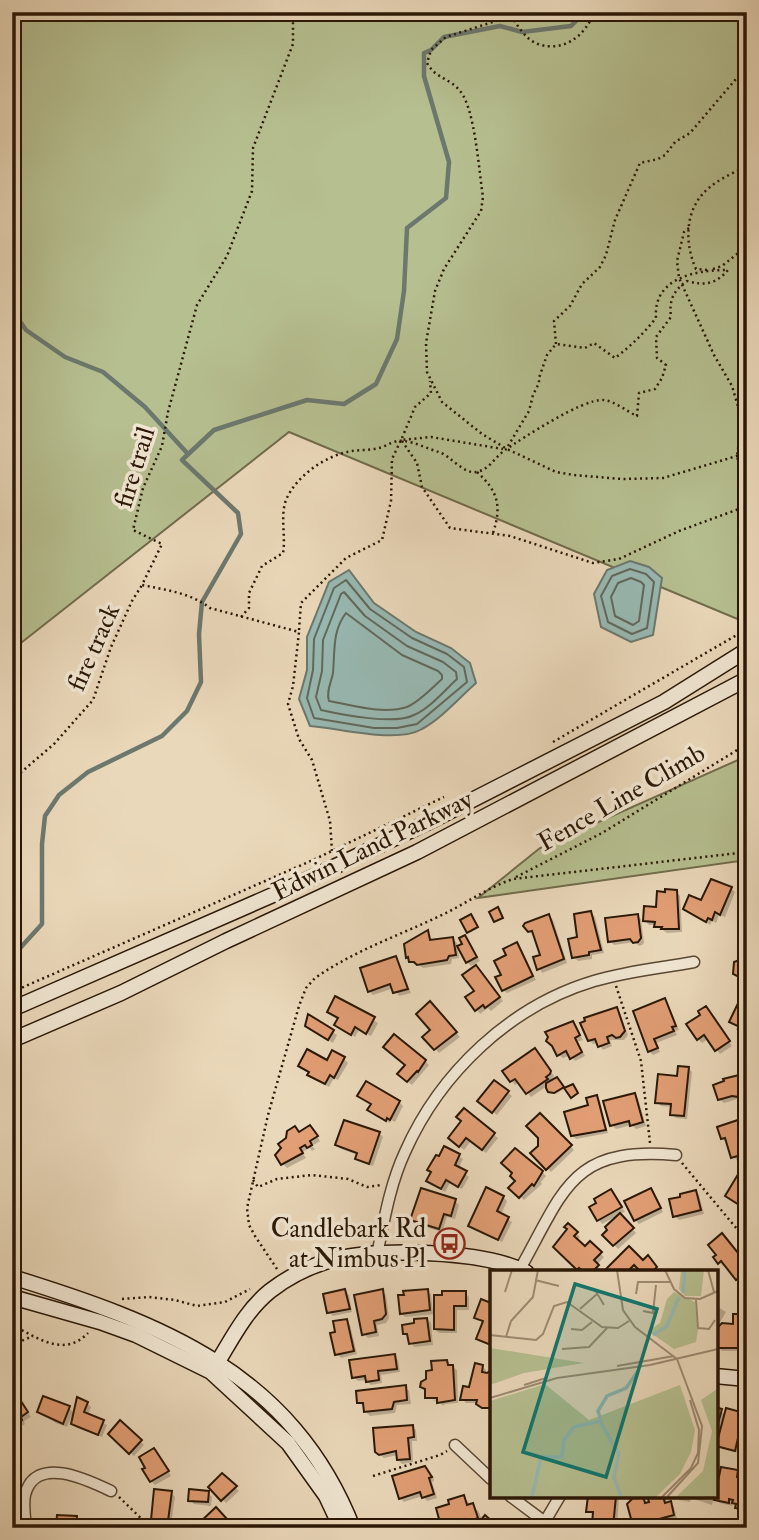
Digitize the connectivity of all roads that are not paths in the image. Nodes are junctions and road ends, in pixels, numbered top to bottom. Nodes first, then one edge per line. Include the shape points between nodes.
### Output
1 (747, 650) edge
2 (747, 679) edge
3 (694, 962) dead end
4 (12, 1009) edge
5 (12, 1040) edge
6 (676, 1155) road end
7 (377, 1255) junction
8 (520, 1270) edge
9 (523, 1270) edge
10 (12, 1277) edge
11 (12, 1297) edge
12 (215, 1367) junction
13 (717, 1376) edge
14 (747, 1379) edge
15 (455, 1445) road end
16 (490, 1478) edge
17 (111, 1491) road end
18 (513, 1498) edge
19 (559, 1498) edge
20 (549, 1525) edge
21 (26, 1528) edge
22 (341, 1528) edge
23 (354, 1528) edge

1 - 4 main road, Edwin Land Parkway via 663,702 437,818
2 - 5 main road, Edwin Land Parkway via 416,852
3 - 7 street via 613,976 566,991 536,1005 473,1053 432,1102 404,1152
6 - 9 street via 613,1157 578,1175 556,1201
7 - 8 main road via 457,1255
7 - 12 main road via 315,1265 284,1281 253,1308
10 - 12 main road via 100,1304 153,1327
11 - 12 main road via 100,1322
12 - 22 main road via 288,1443 326,1496
12 - 23 main road via 267,1399 312,1451
13 - 14 main road
15 - 16 street
17 - 21 street via 70,1474 40,1476 26,1492
18 - 20 street
19 - 20 street

